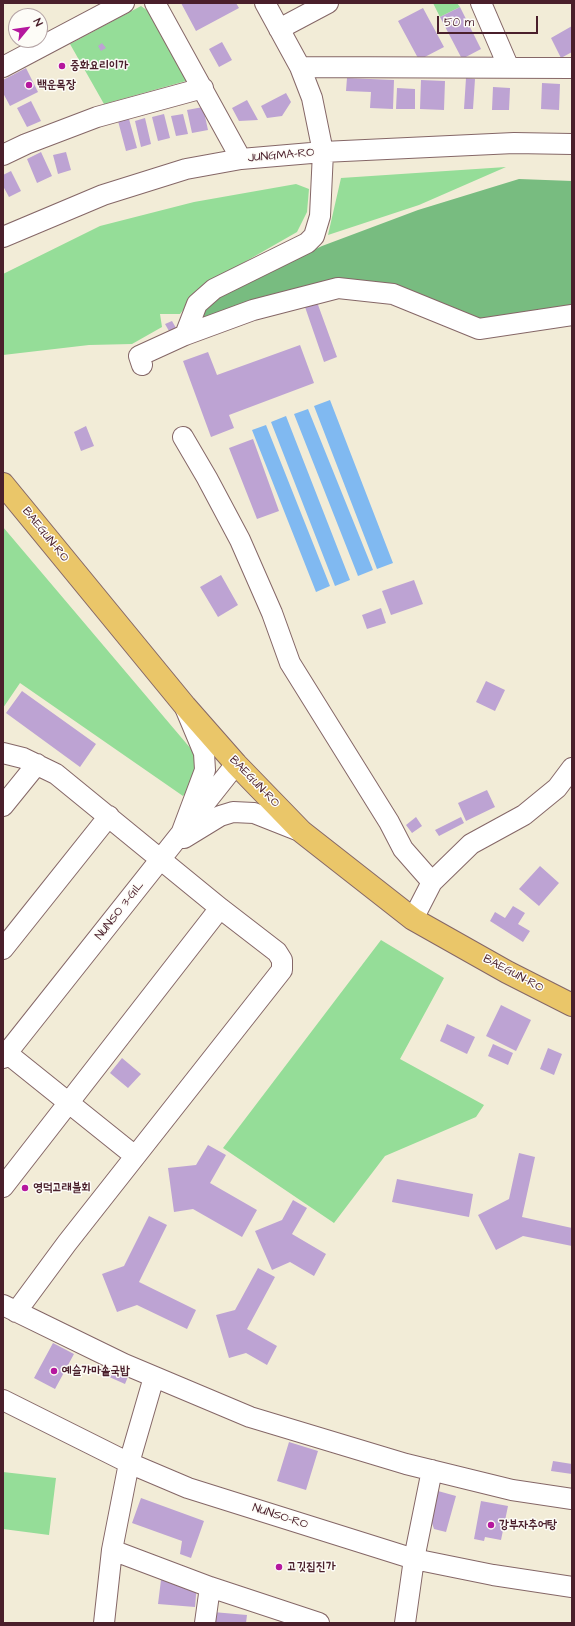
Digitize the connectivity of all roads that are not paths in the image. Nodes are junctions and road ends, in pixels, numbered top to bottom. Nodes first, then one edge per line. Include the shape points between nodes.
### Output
1 (124, 3) edge
2 (155, 3) edge
3 (265, 3) edge
4 (328, 3) edge
5 (480, 3) edge
6 (280, 29) junction
7 (3, 67) edge
8 (300, 67) junction
9 (509, 68) junction
10 (572, 68) edge
11 (203, 88) junction
12 (572, 144) edge
13 (323, 152) junction
14 (3, 155) edge
15 (241, 159) junction
16 (3, 237) edge
17 (572, 315) edge
18 (185, 335) junction
19 (142, 365) dead end
20 (183, 437) dead end
21 (3, 484) edge
22 (185, 706) junction
23 (3, 753) edge
24 (37, 764) junction
25 (236, 764) junction
26 (572, 768) edge
27 (3, 806) edge
28 (109, 816) junction
29 (302, 832) junction
30 (181, 834) junction
31 (161, 859) junction
32 (432, 882) junction
33 (220, 908) junction
34 (414, 919) junction
35 (3, 949) edge
36 (572, 1005) edge
37 (4, 1054) edge
38 (69, 1101) junction
39 (135, 1156) junction
40 (3, 1187) edge
41 (9, 1309) edge
42 (154, 1377) junction
43 (3, 1400) edge
44 (128, 1462) junction
45 (432, 1470) junction
46 (572, 1499) edge
47 (112, 1550) junction
48 (414, 1559) junction
49 (210, 1587) junction
50 (572, 1587) edge
51 (311, 1622) edge
52 (104, 1623) edge
53 (205, 1623) edge
54 (405, 1623) edge

1 - 7 street
2 - 11 street
3 - 6 street
4 - 6 street
5 - 9 street
6 - 8 street
8 - 9 street
8 - 13 street via 312,98
9 - 10 street
11 - 14 street via 97,117
11 - 15 street
12 - 13 street, JUNGMA-RO via 514,143
13 - 15 street, JUNGMA-RO
13 - 18 street via 320,216 314,236 294,251 214,289 197,304
15 - 16 street, JUNGMA-RO via 186,169 103,195
17 - 18 street via 478,329 393,294 338,288 253,310
18 - 19 street via 139,356
20 - 32 street via 208,478 240,540 272,613 290,663 389,822 403,849
21 - 22 main road, BAEGUN-RO
22 - 25 main road, BAEGUN-RO
22 - 30 street via 204,753 205,770
23 - 24 street
24 - 27 street
24 - 28 street via 56,774
25 - 29 main road, BAEGUN-RO
25 - 30 street, NUNSO 3-GIL
26 - 32 street via 557,788 524,815 471,844
28 - 31 street
28 - 35 street
29 - 30 street via 254,813 233,812 220,816 184,838
29 - 34 main road, BAEGUN-RO
30 - 31 street, NUNSO 3-GIL
31 - 33 street
31 - 37 street, NUNSO 3-GIL
32 - 34 street
33 - 38 street
33 - 39 street via 277,952 282,960 282,970
34 - 36 main road, BAEGUN-RO via 507,972
37 - 38 street
38 - 39 street
38 - 40 street
39 - 41 street
41 - 42 street
42 - 44 street
42 - 45 street via 250,1417
43 - 44 street, NUNSO-RO
44 - 47 street
44 - 48 street, NUNSO-RO via 188,1488
45 - 46 street via 512,1490
45 - 48 street
47 - 49 street
47 - 52 street
48 - 50 street, NUNSO-RO
48 - 54 street
49 - 51 street
49 - 53 street

